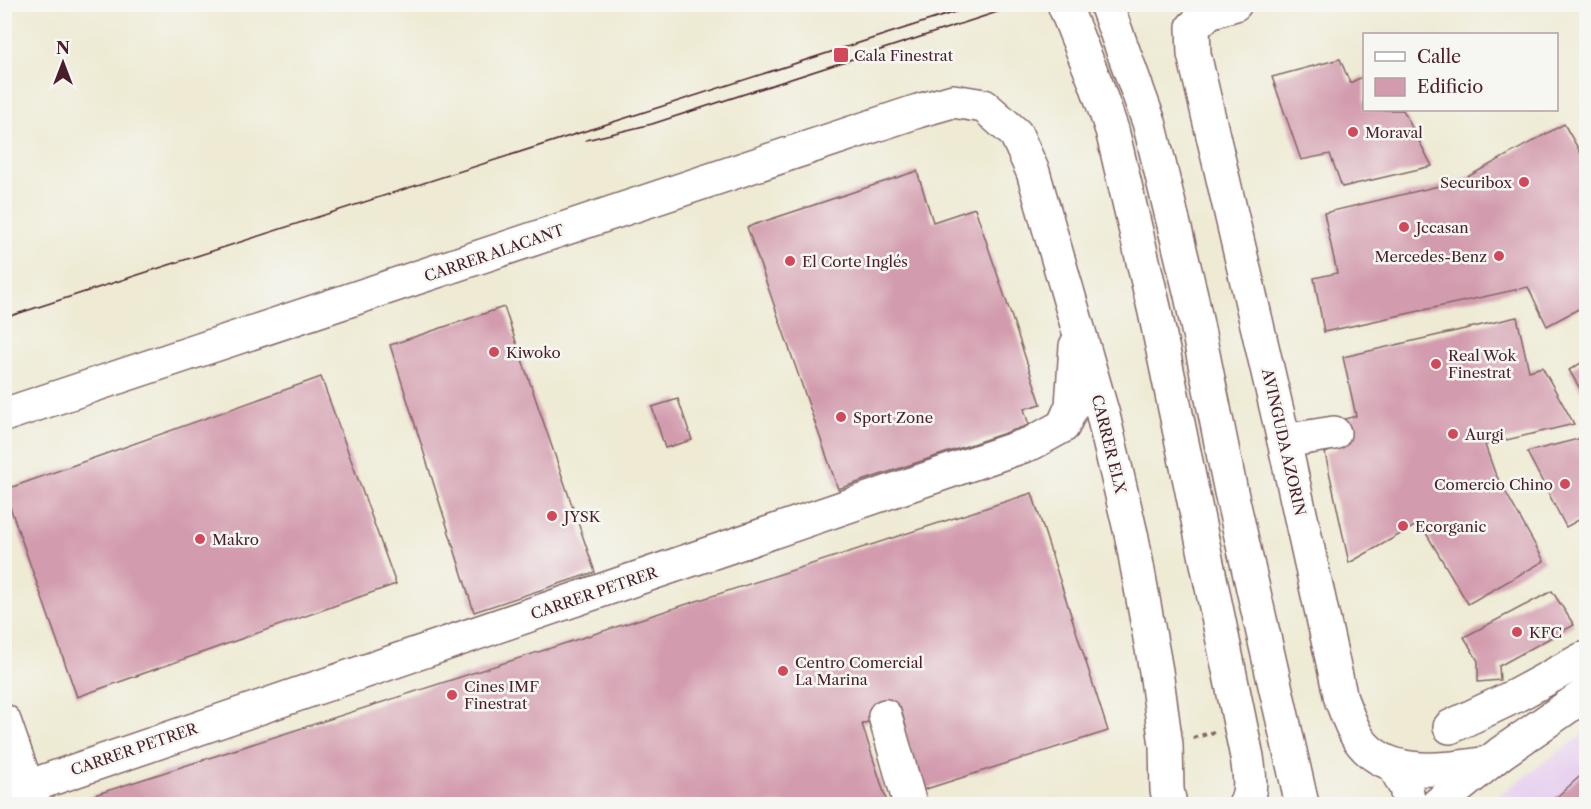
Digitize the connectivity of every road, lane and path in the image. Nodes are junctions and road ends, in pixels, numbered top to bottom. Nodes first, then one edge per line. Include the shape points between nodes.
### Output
1 (1064, 4) edge
2 (1222, 8) edge
3 (1109, 14) edge
4 (984, 106) joint
5 (1078, 327) junction
6 (4, 415) edge
7 (1334, 433) dead end
8 (1284, 441) junction
9 (1587, 663) edge
10 (1587, 694) edge
11 (885, 716) dead end
12 (4, 721) edge
13 (1240, 726) junction
14 (1450, 727) dead end
15 (1166, 745) junction
16 (1385, 752) junction
17 (1488, 763) junction
18 (21, 795) edge
19 (910, 804) edge
20 (1170, 804) edge
21 (1245, 804) edge
22 (1302, 804) edge
23 (1409, 804) edge
24 (1438, 804) edge

1 - 13 street via 1112,130 1150,289
2 - 8 street, AVINGUDA AZORIN via 1193,27 1194,54
3 - 22 street via 1149,122
4 - 5 street, CARRER ELX via 1016,134 1033,172
4 - 6 street, CARRER ALACANT via 953,101 918,111
5 - 15 street, CARRER ELX via 1132,538
5 - 18 street, CARRER PETRER via 1072,406 1063,426 1032,443
7 - 8 street
8 - 16 street, AVINGUDA AZORIN via 1341,699 1359,738
9 - 14 street via 1582,659
10 - 17 street
11 - 19 street
12 - 18 street
13 - 15 path
13 - 21 street via 1250,781
15 - 20 street, CARRER ELX
16 - 17 street via 1436,771
16 - 23 street, AVINGUDA AZORIN via 1406,788
17 - 24 street

